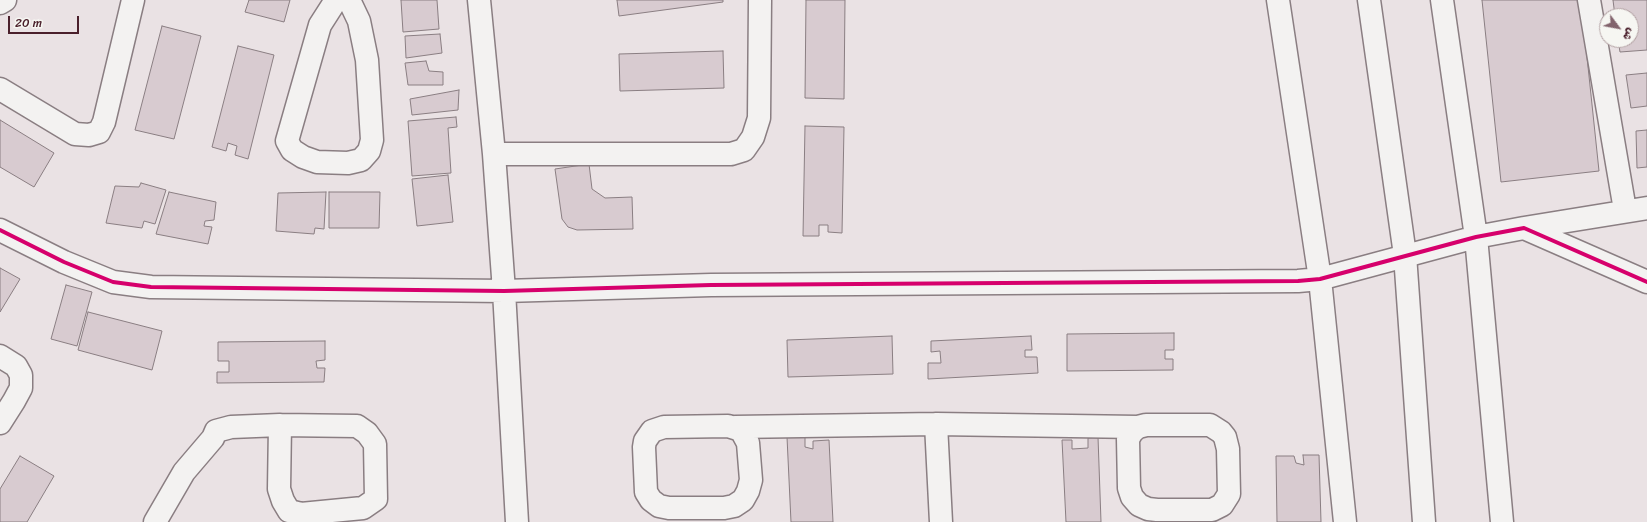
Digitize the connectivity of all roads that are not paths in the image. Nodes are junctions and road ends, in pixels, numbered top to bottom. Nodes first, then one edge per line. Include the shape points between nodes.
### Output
1 (5, 0) edge
2 (133, 0) edge
3 (336, 0) edge
4 (349, 0) edge
5 (479, 0) edge
6 (760, 0) edge
7 (1278, 0) edge
8 (1369, 0) edge
9 (1442, 0) edge
10 (1589, 0) edge
11 (0, 4) edge
12 (0, 88) edge
13 (494, 154) junction
14 (1647, 208) edge
15 (1625, 210) junction
16 (1524, 228) junction
17 (0, 230) edge
18 (1476, 237) junction
19 (1405, 255) junction
20 (1320, 279) junction
21 (1647, 282) edge
22 (504, 291) junction
23 (0, 356) edge
24 (0, 423) edge
25 (936, 424) junction
26 (280, 425) junction
27 (735, 427) junction
28 (1138, 427) junction
29 (155, 522) edge
30 (517, 522) edge
31 (941, 522) edge
32 (1345, 522) edge
33 (1424, 522) edge
34 (1502, 522) edge

1 - 11 street
2 - 12 street via 104,122 99,132 89,135 76,134
3 - 4 street via 320,25 287,141 292,150 317,162 348,163 361,160 369,151 372,140 367,60 359,21
5 - 13 street
6 - 13 street via 759,118 753,137 744,150 731,154
7 - 20 street
8 - 19 street
9 - 18 street
10 - 15 street
13 - 22 street
14 - 15 street
15 - 16 street
16 - 18 street
16 - 21 street
17 - 22 street via 64,262 114,282 151,287
18 - 19 street
18 - 34 street
19 - 20 street
19 - 33 street
20 - 22 street via 711,285
20 - 32 street
22 - 30 street
23 - 24 street via 16,366 21,375 21,388
25 - 27 street
25 - 28 street
25 - 31 street
26 - 26 street via 357,426 367,433 375,444 376,499 364,508 302,514 289,511 279,489
26 - 29 street via 231,427 216,431 184,472
27 - 27 street via 664,427 652,431 644,447 646,492 651,500 659,506 669,508 724,508 734,506 743,500 751,480 748,443 746,436
28 - 28 street via 1203,425 1221,432 1227,442 1229,457 1229,494 1222,505 1212,510 1157,510 1139,505 1129,488 1128,448 1128,440

